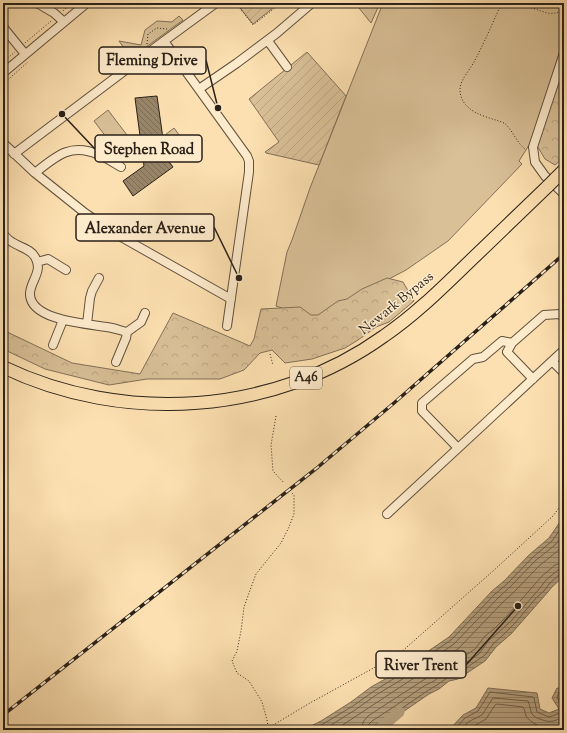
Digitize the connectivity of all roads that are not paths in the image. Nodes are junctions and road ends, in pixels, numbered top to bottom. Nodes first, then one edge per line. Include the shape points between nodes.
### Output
1 (37, 3) edge
2 (87, 3) edge
3 (216, 3) edge
4 (312, 3) edge
5 (64, 22) junction
6 (3, 27) edge
7 (268, 40) junction
8 (164, 41) junction
9 (23, 51) junction
10 (564, 53) edge
11 (288, 67) dead end
12 (3, 73) edge
13 (199, 89) junction
14 (3, 143) edge
15 (14, 154) junction
16 (121, 167) dead end
17 (564, 170) edge
18 (35, 173) junction
19 (564, 194) edge
20 (3, 234) edge
21 (37, 262) junction
22 (66, 270) dead end
23 (99, 278) dead end
24 (231, 300) junction
25 (145, 313) dead end
26 (564, 318) edge
27 (63, 320) junction
28 (87, 324) junction
29 (227, 326) dead end
30 (126, 332) junction
31 (512, 343) junction
32 (53, 345) dead end
33 (564, 350) edge
34 (552, 361) junction
35 (116, 362) dead end
36 (3, 367) edge
37 (564, 373) edge
38 (533, 379) junction
39 (458, 448) junction
40 (387, 514) dead end

1 - 5 street
2 - 5 street
3 - 8 street
4 - 7 street
5 - 9 street
6 - 9 street
7 - 11 street
7 - 13 street
8 - 13 street
8 - 15 street
9 - 12 street
10 - 19 street via 533,147 535,162
13 - 24 street via 249,161
14 - 15 street
15 - 18 street
16 - 18 street via 94,153 79,150 58,155
17 - 36 highway, Newark Bypass / A46 via 450,281 384,337 326,370 298,382 222,401 184,404 133,403 52,387
18 - 24 street via 104,226
20 - 21 street via 34,254
21 - 22 street via 48,259
21 - 27 street via 38,269 30,292 33,304 39,310
23 - 28 street via 90,298
24 - 29 street
25 - 30 street via 141,322
26 - 31 street via 560,314 544,315
27 - 28 street
27 - 32 street
28 - 30 street
30 - 35 street
31 - 38 street via 507,352
31 - 39 street via 502,341 483,357 473,359 422,403 422,411
33 - 34 street
34 - 37 street
34 - 38 street
38 - 39 street
39 - 40 street

